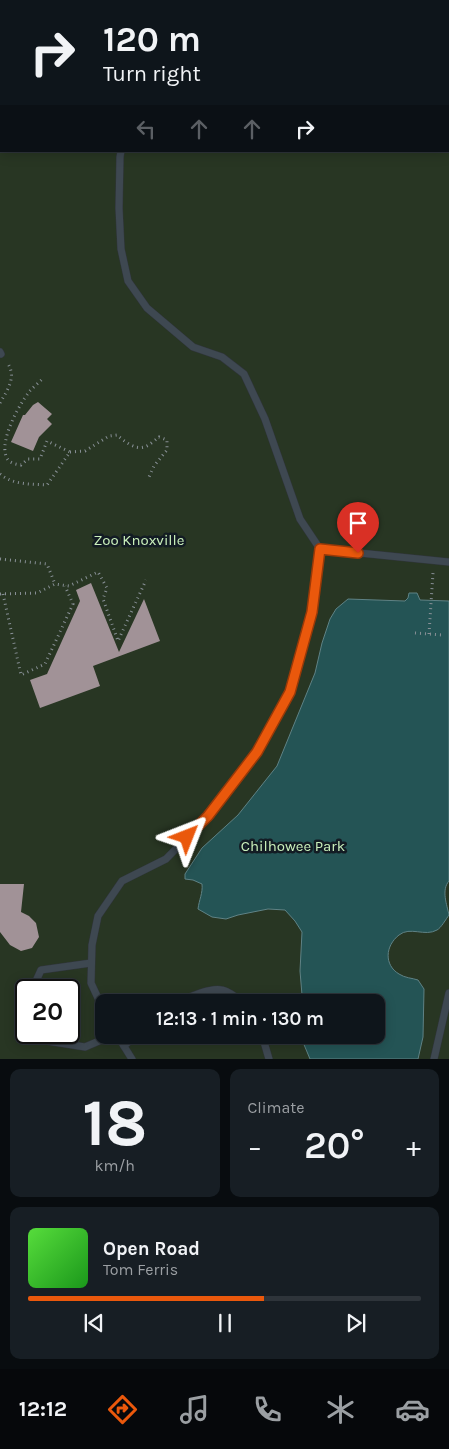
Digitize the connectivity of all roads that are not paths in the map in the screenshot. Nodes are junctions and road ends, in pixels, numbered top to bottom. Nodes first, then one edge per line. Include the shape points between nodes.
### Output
1 (122, 152) edge
2 (320, 549) junction
3 (449, 562) edge
4 (91, 963) junction
5 (37, 979) edge
6 (449, 993) edge
7 (97, 994) edge
8 (197, 994) edge
9 (232, 994) edge
10 (95, 1043) edge
11 (66, 1044) edge
12 (265, 1044) edge
13 (124, 1046) edge
14 (132, 1059) edge
15 (269, 1059) edge
16 (434, 1059) edge

1 - 2 lane via 121,250 128,281 147,308 193,347 222,357 244,374 265,419 300,519
2 - 3 lane
2 - 4 lane via 312,612 290,692 257,752 208,816 166,859 122,881 98,916
4 - 5 lane via 41,970
4 - 7 lane via 92,983
6 - 16 lane
8 - 9 lane via 220,989
10 - 11 lane via 85,1047
12 - 15 lane
13 - 14 lane

